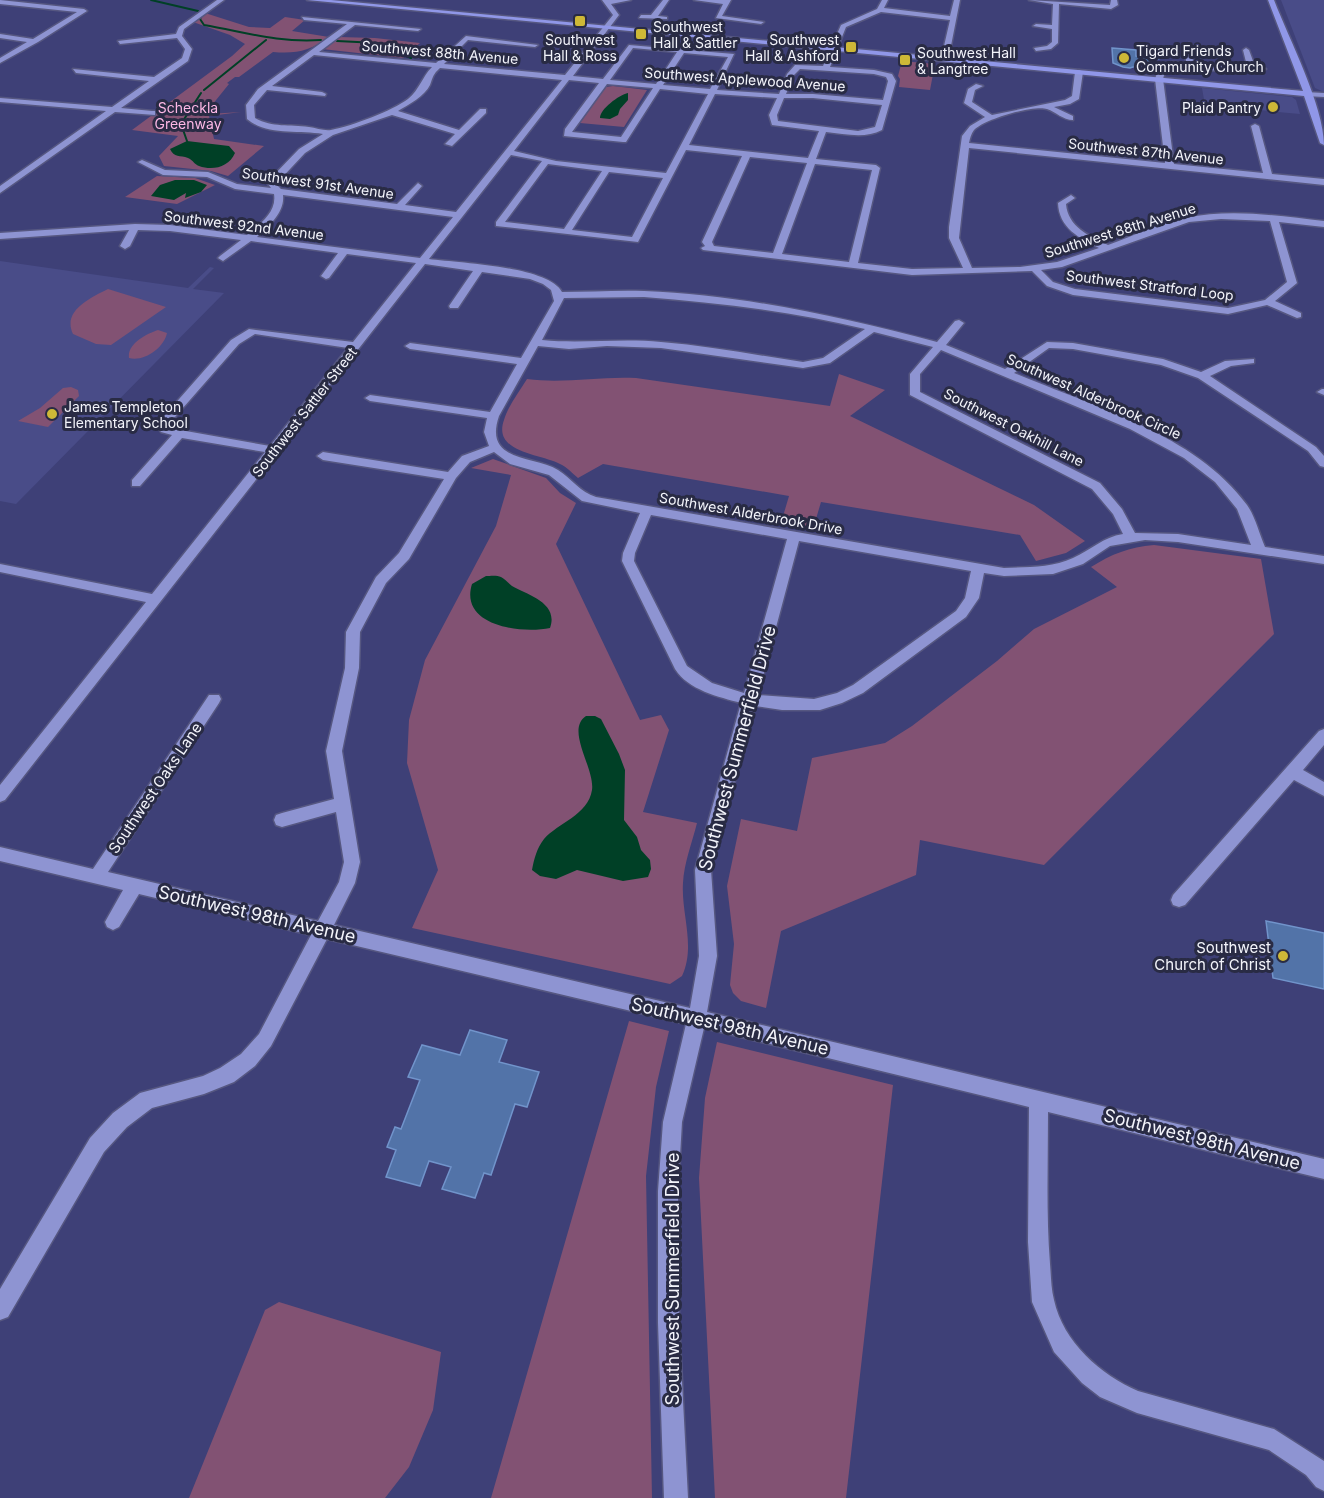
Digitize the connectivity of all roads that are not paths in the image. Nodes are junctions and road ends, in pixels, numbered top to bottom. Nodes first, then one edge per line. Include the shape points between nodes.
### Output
1 (221, 0) edge
2 (310, 0) edge
3 (628, 0) edge
4 (666, 0) edge
5 (697, 0) edge
6 (885, 0) edge
7 (957, 0) edge
8 (1032, 0) edge
9 (1271, 0) edge
10 (335, 1) edge
11 (606, 1) edge
12 (727, 1) edge
13 (0, 2) edge
14 (1056, 2) junction
15 (1114, 3) edge
16 (880, 10) junction
17 (640, 16) dead end
18 (654, 16) junction
19 (304, 18) dead end
20 (665, 18) dead end
21 (953, 18) junction
22 (761, 22) dead end
23 (353, 23) junction
24 (1036, 26) dead end
25 (1055, 27) junction
26 (607, 28) junction
27 (418, 29) dead end
28 (0, 36) edge
29 (179, 36) junction
30 (36, 41) junction
31 (120, 42) dead end
32 (535, 45) dead end
33 (1189, 45) dead end
34 (834, 49) junction
35 (1036, 49) dead end
36 (1246, 50) dead end
37 (682, 51) junction
38 (311, 53) junction
39 (945, 59) junction
40 (0, 61) edge
41 (438, 65) junction
42 (1190, 66) junction
43 (826, 68) junction
44 (76, 71) dead end
45 (1079, 72) junction
46 (567, 78) junction
47 (158, 80) junction
48 (1159, 80) junction
49 (604, 81) junction
50 (979, 86) dead end
51 (657, 87) junction
52 (266, 88) junction
53 (713, 92) junction
54 (322, 94) dead end
55 (1308, 94) junction
56 (1324, 95) edge
57 (781, 96) junction
58 (0, 100) edge
59 (18, 102) junction
60 (886, 103) junction
61 (1048, 107) junction
62 (112, 111) junction
63 (483, 111) dead end
64 (0, 112) edge
65 (392, 112) junction
66 (152, 113) dead end
67 (990, 117) junction
68 (1070, 118) dead end
69 (1255, 126) dead end
70 (823, 130) junction
71 (330, 133) junction
72 (461, 133) junction
73 (1324, 143) edge
74 (449, 144) dead end
75 (966, 145) junction
76 (684, 147) junction
77 (508, 152) junction
78 (747, 154) junction
79 (811, 160) junction
80 (546, 161) junction
81 (142, 162) dead end
82 (1170, 166) junction
83 (607, 169) junction
84 (668, 176) junction
85 (1268, 176) junction
86 (1324, 182) edge
87 (418, 186) dead end
88 (2, 187) edge
89 (279, 193) junction
90 (1071, 198) dead end
91 (398, 208) junction
92 (458, 215) junction
93 (1274, 219) junction
94 (66, 221) dead end
95 (1324, 224) edge
96 (135, 227) junction
97 (61, 232) junction
98 (566, 232) junction
99 (0, 236) edge
100 (250, 238) junction
101 (124, 246) dead end
102 (1107, 248) junction
103 (344, 251) junction
104 (776, 257) junction
105 (223, 258) dead end
106 (424, 261) junction
107 (853, 266) junction
108 (480, 268) junction
109 (1035, 269) junction
110 (969, 272) junction
111 (326, 276) dead end
112 (560, 295) junction
113 (1268, 302) junction
114 (454, 306) dead end
115 (1297, 315) dead end
116 (959, 323) dead end
117 (872, 329) junction
118 (536, 343) junction
119 (357, 346) junction
120 (410, 346) dead end
121 (940, 346) junction
122 (1250, 361) dead end
123 (524, 362) junction
124 (1007, 373) junction
125 (1202, 376) junction
126 (370, 398) dead end
127 (492, 416) junction
128 (179, 434) junction
129 (495, 448) junction
130 (1318, 448) edge
131 (274, 450) junction
132 (323, 456) dead end
133 (1324, 463) edge
134 (451, 476) junction
135 (136, 483) dead end
136 (647, 510) junction
137 (794, 536) junction
138 (1131, 537) junction
139 (1260, 550) junction
140 (1324, 561) edge
141 (0, 568) edge
142 (978, 568) junction
143 (156, 599) junction
144 (750, 698) junction
145 (214, 699) dead end
146 (1324, 735) edge
147 (1292, 771) junction
148 (1324, 790) edge
149 (0, 796) edge
150 (341, 804) junction
151 (282, 820) dead end
152 (0, 854) edge
153 (97, 876) junction
154 (135, 885) junction
155 (1179, 900) dead end
156 (113, 922) dead end
157 (323, 929) junction
158 (695, 1018) junction
159 (1039, 1099) junction
160 (1324, 1169) edge
161 (0, 1309) edge
162 (1324, 1479) edge
163 (676, 1498) edge

1 - 29 street via 188,21
2 - 10 main road
3 - 11 street
4 - 18 street
5 - 12 street
6 - 16 street
7 - 21 street
8 - 14 street
9 - 55 main road
10 - 26 main road
11 - 26 street via 616,15
12 - 22 street via 718,17
13 - 30 street via 84,11
14 - 15 street
14 - 25 street
16 - 21 street
16 - 34 street via 843,26
17 - 18 street
18 - 20 street
19 - 23 street
21 - 39 street
23 - 27 street
23 - 38 street
24 - 25 street
25 - 35 street via 1054,45
26 - 34 main road
26 - 46 street, Southwest Sattler Street
28 - 30 street
29 - 31 street
29 - 47 street via 189,50 188,56
30 - 40 street
32 - 41 street via 466,38
33 - 42 street
34 - 39 main road
34 - 43 street
36 - 42 street via 1250,62 1262,69
37 - 49 street via 631,46
37 - 51 street
37 - 53 street via 732,55
38 - 41 street, Southwest 88th Avenue
38 - 52 street
39 - 45 main road
41 - 46 street, Southwest 88th Avenue
41 - 65 street via 427,76 420,93
42 - 48 street via 1163,66
43 - 57 street via 795,69
43 - 60 street via 888,76 892,81
44 - 47 street
45 - 48 main road
45 - 61 street via 1076,97
46 - 49 street, Southwest Applewood Avenue
46 - 77 street, Southwest Sattler Street
47 - 62 street
48 - 55 main road
48 - 82 street
49 - 51 street, Southwest Applewood Avenue
49 - 51 street via 567,134 623,140
50 - 67 street via 972,88 968,103
51 - 53 street, Southwest Applewood Avenue
52 - 54 street
52 - 71 street via 250,105 249,116 255,123
53 - 57 street, Southwest Applewood Avenue
53 - 76 street
55 - 56 street
55 - 73 main road
57 - 60 street, Southwest Applewood Avenue
57 - 70 street via 773,121
58 - 59 street
59 - 62 street
59 - 64 street
60 - 70 street via 875,131
61 - 67 street
61 - 68 street
62 - 66 street
62 - 88 street
63 - 72 street
65 - 71 street
65 - 72 street
67 - 75 street via 969,129
69 - 85 street
70 - 79 street
71 - 89 street via 281,171 272,184
72 - 74 street
75 - 82 street, Southwest 87th Avenue
75 - 110 street via 954,238
76 - 78 street
76 - 84 street
77 - 80 street
77 - 92 street, Southwest Sattler Street
78 - 79 street
78 - 104 street, Southwest 88th Avenue via 707,242 708,248
79 - 104 street
79 - 107 street via 876,168
80 - 83 street
80 - 98 street via 499,224
81 - 89 street, Southwest 91st Avenue via 163,172 208,175 235,186
82 - 85 street, Southwest 87th Avenue
83 - 84 street
83 - 98 street
84 - 98 street via 635,240
85 - 86 street, Southwest 87th Avenue
87 - 91 street
89 - 91 street, Southwest 91st Avenue
89 - 100 street via 275,214
90 - 102 street via 1062,203 1064,218 1074,230
91 - 92 street, Southwest 91st Avenue
92 - 106 street, Southwest Sattler Street
93 - 95 street, Southwest 88th Avenue
93 - 102 street, Southwest 88th Avenue via 1245,216 1187,220
93 - 113 street, Southwest Stratford Loop via 1292,283
94 - 97 street
96 - 97 street, Southwest 92nd Avenue
96 - 100 street, Southwest 92nd Avenue
96 - 101 street
97 - 99 street, Southwest 92nd Avenue
100 - 103 street, Southwest 92nd Avenue
100 - 105 street
102 - 109 street, Southwest 88th Avenue
103 - 106 street, Southwest 92nd Avenue
103 - 111 street
104 - 107 street, Southwest 88th Avenue
106 - 108 street
106 - 119 street, Southwest Sattler Street
107 - 110 street, Southwest 88th Avenue via 923,273
108 - 112 street via 537,278 549,283
108 - 114 street
109 - 110 street, Southwest 88th Avenue
109 - 113 street, Southwest Stratford Loop via 1050,284 1073,292 1228,311
112 - 117 street, Southwest Alderbrook Circle via 688,296 804,313
112 - 118 street
113 - 115 street
116 - 121 street
117 - 118 street via 826,361 803,365 661,345
117 - 121 street, Southwest Alderbrook Circle
118 - 123 street
119 - 128 street via 258,330 239,338 166,418 162,428
119 - 131 street, Southwest Sattler Street
120 - 123 street
121 - 124 street, Southwest Alderbrook Circle
121 - 138 street, Southwest Oakhill Lane via 915,374 914,393 1096,486 1118,512
122 - 125 street via 1229,363
123 - 127 street
124 - 125 street via 1047,345 1130,354
124 - 139 street, Southwest Alderbrook Circle via 1134,427 1188,455 1219,479 1243,508
125 - 130 street
126 - 127 street
127 - 129 street via 488,431
128 - 131 street
128 - 135 street
129 - 134 street via 466,459
129 - 136 street, Southwest Alderbrook Drive via 515,461 554,473 579,495
130 - 133 street
131 - 143 street, Southwest Sattler Street
132 - 134 street
134 - 150 street via 404,556 381,580 353,632 352,668 334,751
136 - 137 street, Southwest Alderbrook Drive
136 - 144 street via 628,561 682,669 708,687
137 - 142 street, Southwest Alderbrook Drive
137 - 144 street, Southwest Summerfield Drive
138 - 139 street, Southwest Alderbrook Drive via 1166,536
138 - 142 street, Southwest Alderbrook Drive via 1106,543 1078,561 1053,570 1018,573
139 - 140 street, Southwest Alderbrook Drive
141 - 143 street
142 - 144 street via 975,593 962,614 844,697 815,705
143 - 149 street, Southwest Sattler Street
144 - 158 street, Southwest Summerfield Drive via 703,870 701,891 708,955
145 - 153 street, Southwest Oaks Lane
146 - 147 street
147 - 148 street
147 - 155 street
150 - 151 street
150 - 157 street via 352,862 347,883
152 - 153 street, Southwest 98th Avenue
153 - 154 street, Southwest 98th Avenue
154 - 156 street
154 - 157 street, Southwest 98th Avenue
157 - 158 street, Southwest 98th Avenue
157 - 161 street via 265,1040 248,1060 204,1085 147,1100 120,1120 97,1145
158 - 159 street, Southwest 98th Avenue
158 - 163 street, Southwest Summerfield Drive via 676,1092 670,1147 669,1320
159 - 160 street, Southwest 98th Avenue
159 - 162 street via 1038,1242 1043,1302 1062,1344 1108,1389 1137,1402 1274,1440 1314,1467

